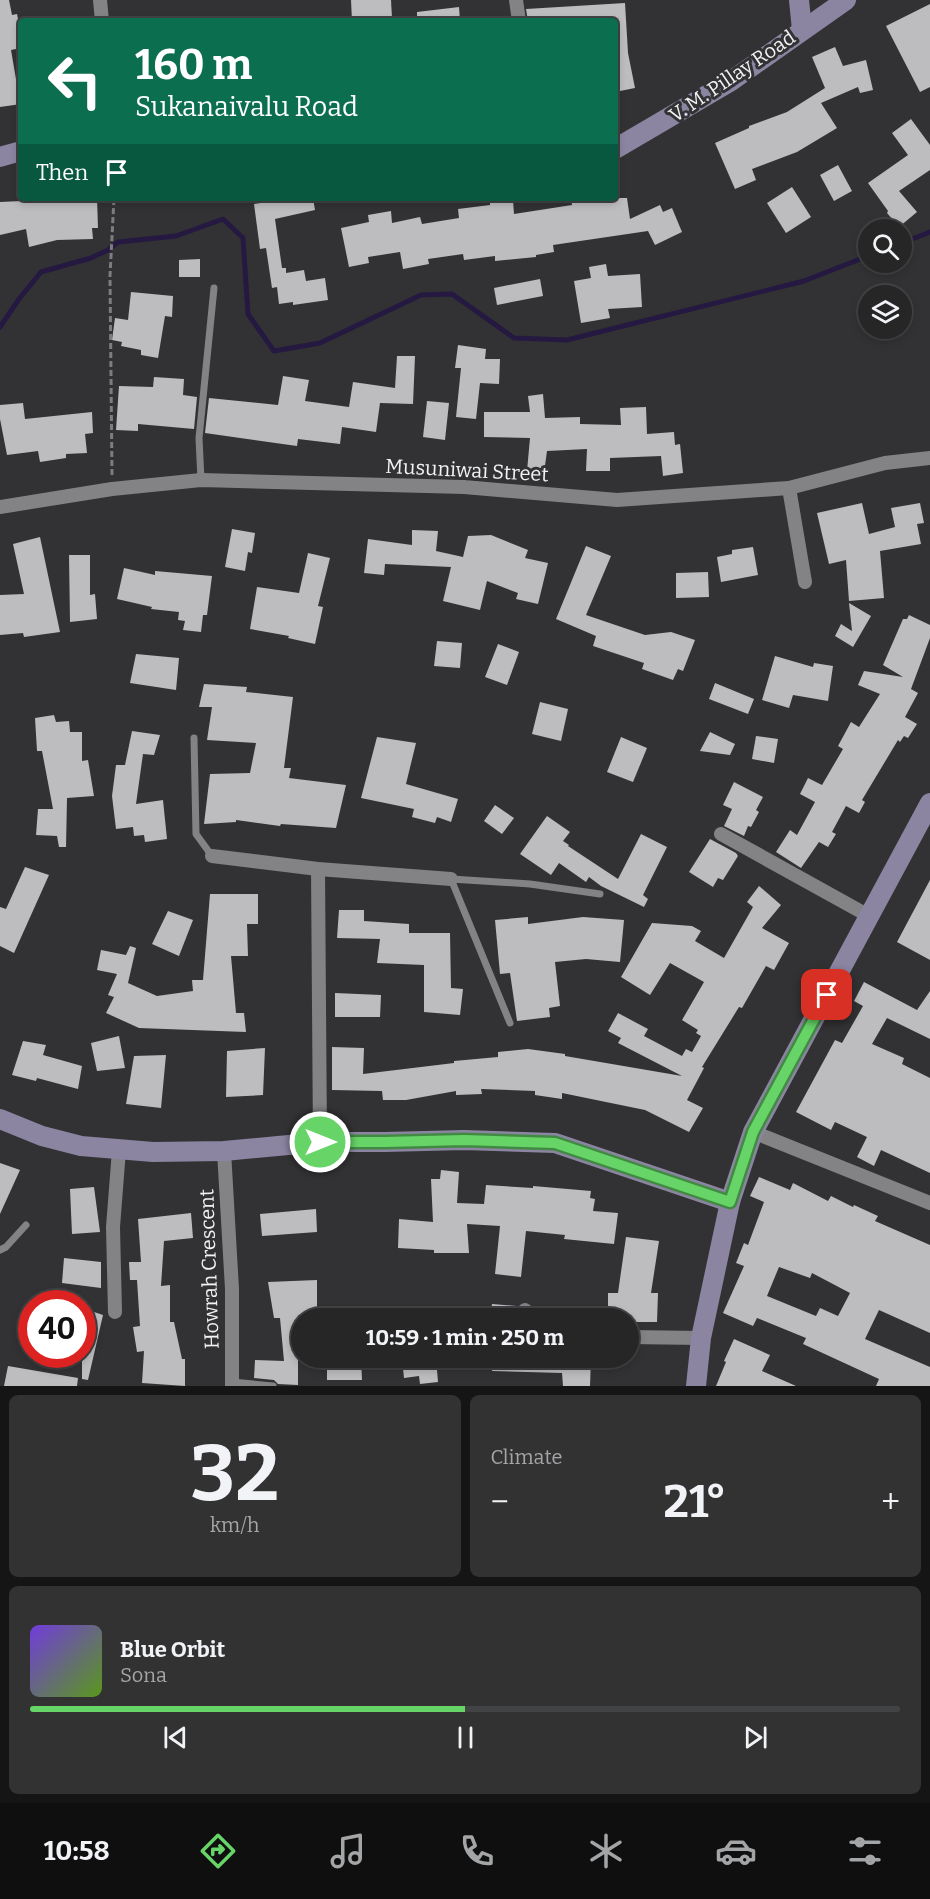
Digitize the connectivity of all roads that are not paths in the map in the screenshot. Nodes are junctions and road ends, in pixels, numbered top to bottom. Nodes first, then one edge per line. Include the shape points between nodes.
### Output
1 (100, 0) edge
2 (516, 0) edge
3 (799, 0) edge
4 (846, 0) edge
5 (102, 18) edge
6 (519, 18) edge
7 (802, 30) junction
8 (618, 147) edge
9 (18, 152) edge
10 (0, 157) edge
11 (214, 288) dead end
12 (930, 458) edge
13 (201, 480) junction
14 (789, 489) junction
15 (0, 507) edge
16 (805, 582) dead end
17 (194, 738) dead end
18 (930, 803) edge
19 (721, 834) dead end
20 (212, 856) joint
21 (318, 869) junction
22 (451, 879) junction
23 (600, 894) dead end
24 (869, 916) junction
25 (510, 1023) dead end
26 (0, 1119) edge
27 (753, 1132) junction
28 (320, 1142) junction
29 (119, 1150) junction
30 (224, 1151) junction
31 (730, 1202) junction
32 (930, 1203) edge
33 (26, 1225) dead end
34 (0, 1250) edge
35 (115, 1312) dead end
36 (639, 1337) edge
37 (701, 1338) junction
38 (232, 1384) edge
39 (273, 1386) edge
40 (696, 1386) edge

1 - 5 street
2 - 6 street
3 - 7 main road
4 - 7 main road, V. M. Pillay Road
7 - 8 main road, V. M. Pillay Road via 731,81
9 - 10 main road
11 - 13 lane via 200,438
12 - 14 street, Musuniwai Street via 885,463
13 - 14 street, Musuniwai Street via 464,487 617,500
13 - 15 street, Musuniwai Street
14 - 16 street
17 - 20 lane via 196,834
18 - 24 main road
19 - 24 street
20 - 21 street
21 - 22 street
21 - 28 street
22 - 23 lane
22 - 25 lane
24 - 27 main road
26 - 29 main road via 42,1136
27 - 31 main road
27 - 32 street
28 - 30 main road
28 - 31 main road via 555,1143
29 - 30 main road
29 - 35 street via 113,1227
30 - 38 street, Howrah Crescent via 232,1289
31 - 37 main road
33 - 34 lane
36 - 37 street
37 - 40 main road
38 - 39 lane

